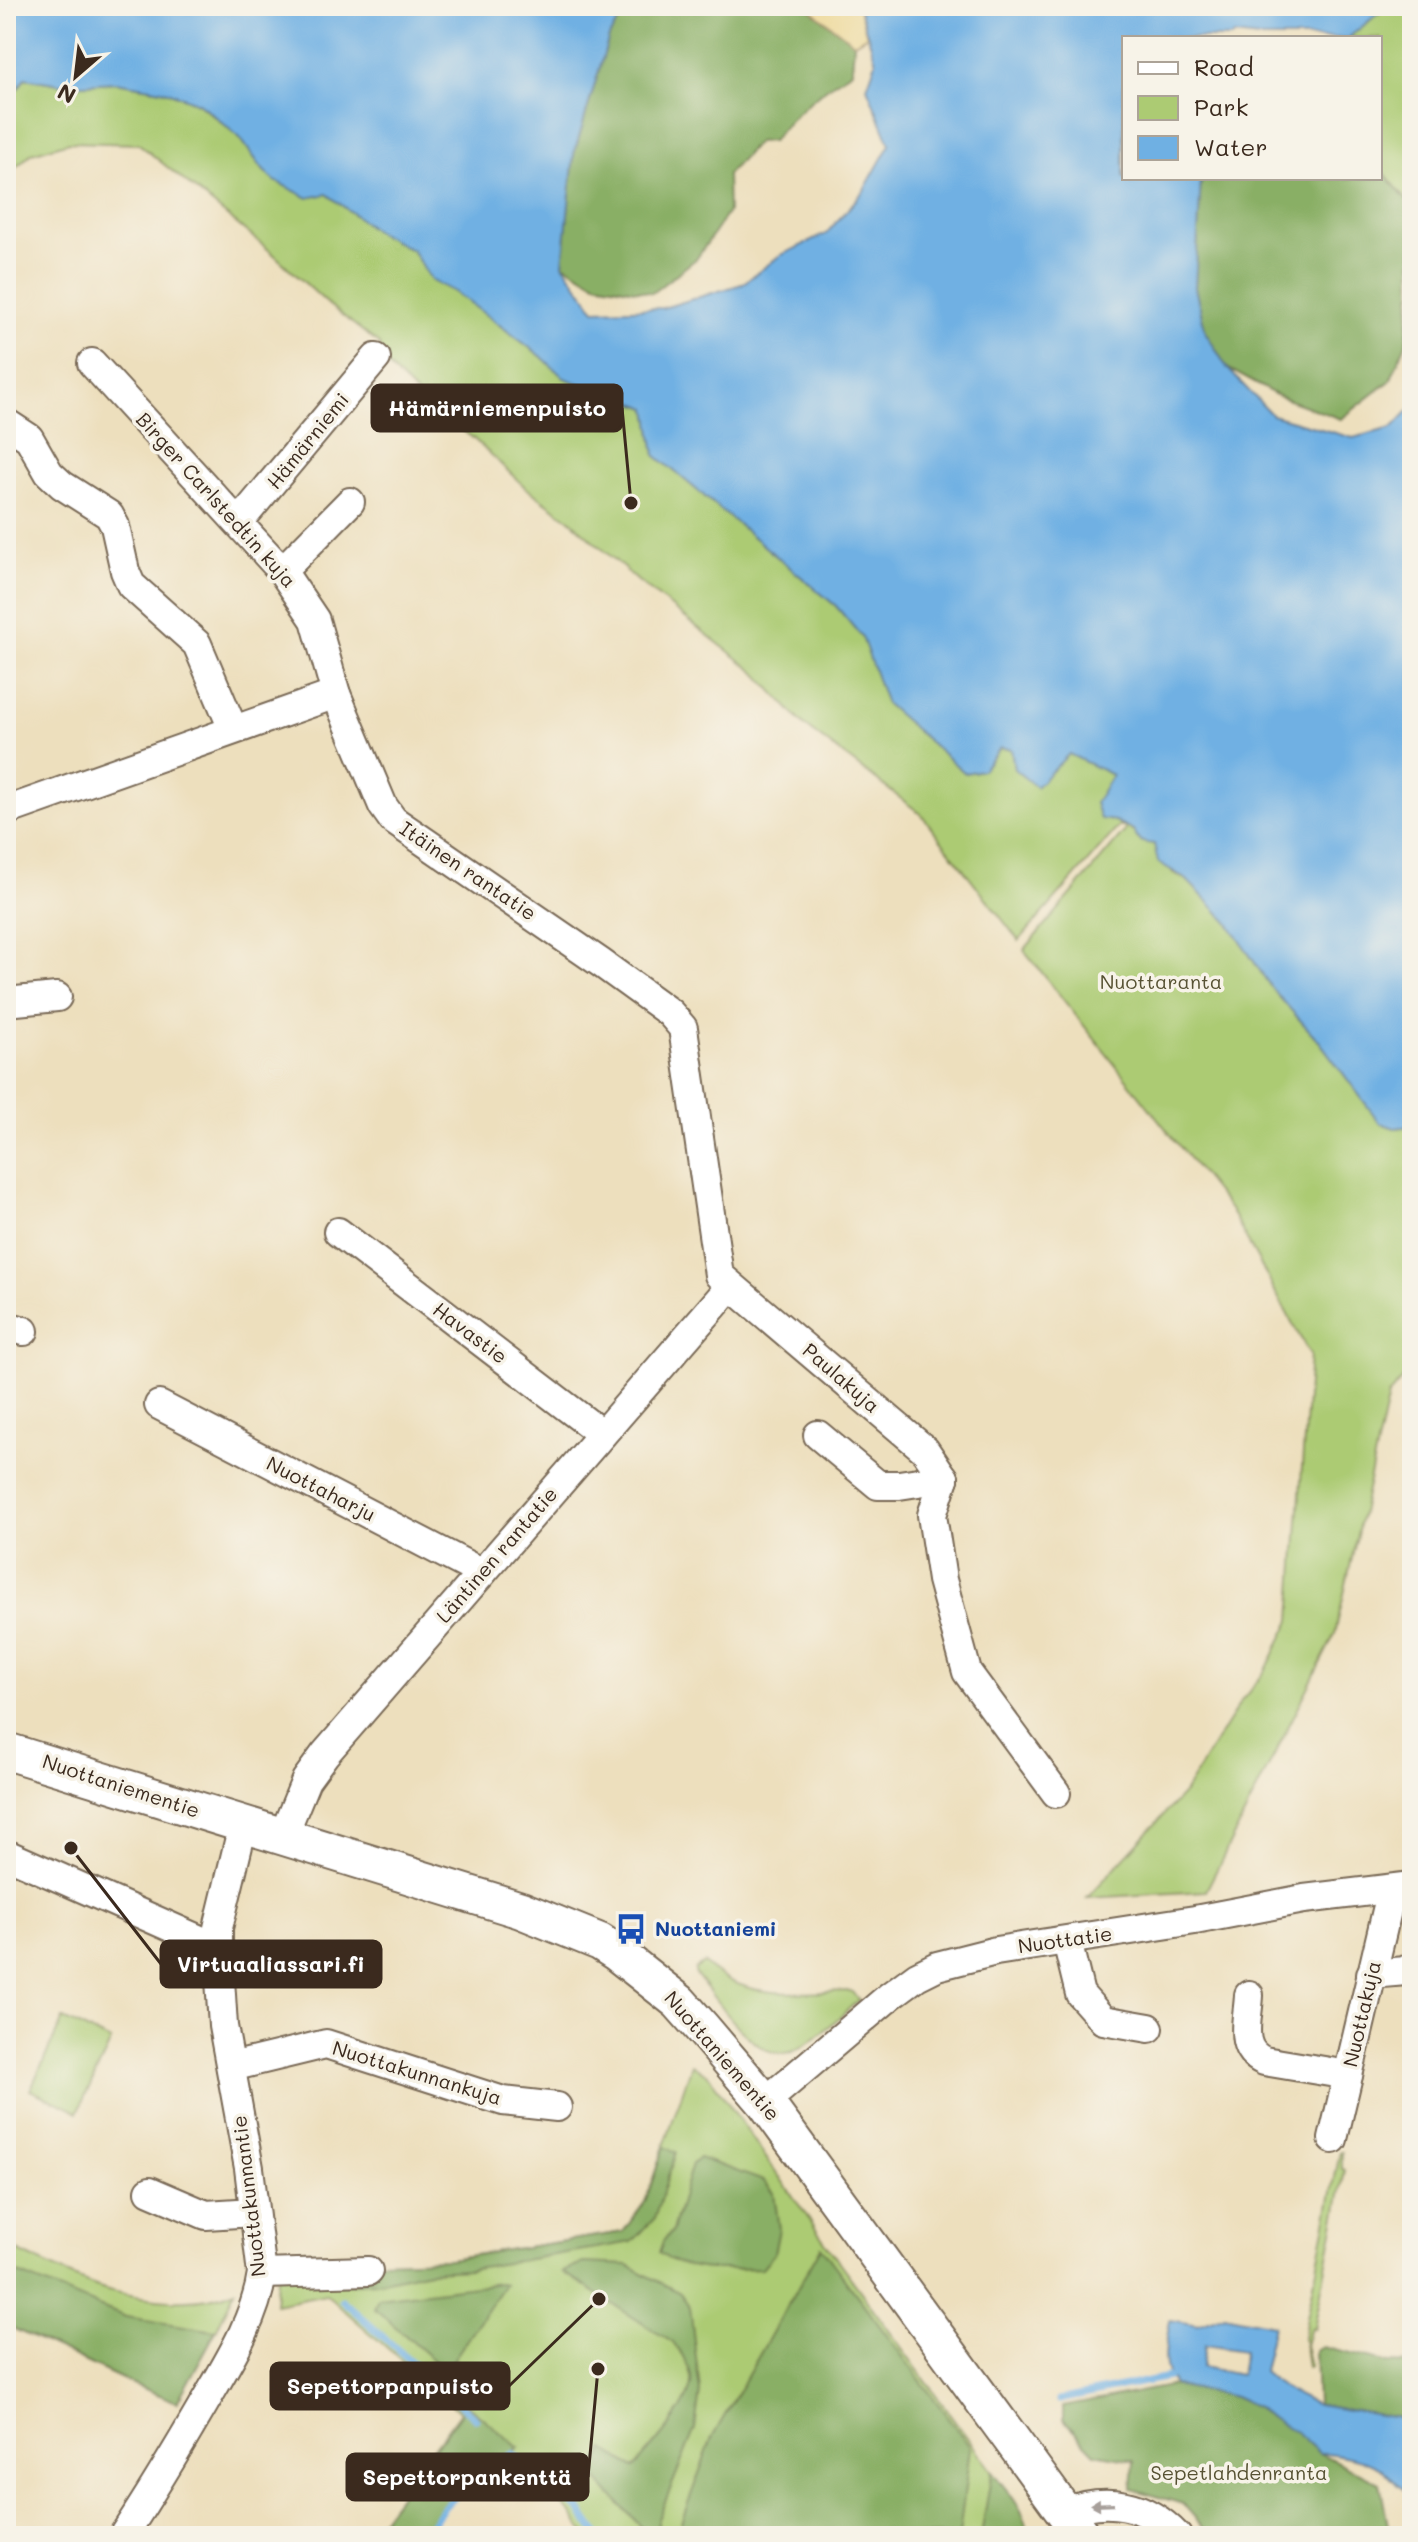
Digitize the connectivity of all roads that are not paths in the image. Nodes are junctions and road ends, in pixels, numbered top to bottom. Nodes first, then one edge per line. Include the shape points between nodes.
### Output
1 (376, 358) dead end
2 (92, 363) dead end
3 (6, 423) edge
4 (350, 502) dead end
5 (239, 522) junction
6 (282, 571) junction
7 (336, 694) junction
8 (233, 729) junction
9 (6, 811) edge
10 (57, 997) dead end
11 (6, 1002) edge
12 (338, 1232) dead end
13 (730, 1287) junction
14 (159, 1405) dead end
15 (602, 1434) junction
16 (818, 1435) dead end
17 (944, 1478) junction
18 (482, 1573) junction
19 (6, 1751) edge
20 (1056, 1793) dead end
21 (243, 1825) junction
22 (283, 1836) junction
23 (6, 1854) edge
24 (1402, 1887) edge
25 (1067, 1941) junction
26 (218, 1948) junction
27 (1412, 1966) edge
28 (1371, 1974) junction
29 (1249, 1995) dead end
30 (1149, 2028) dead end
31 (231, 2067) junction
32 (1348, 2075) junction
33 (765, 2102) junction
34 (557, 2107) dead end
35 (1333, 2139) dead end
36 (150, 2191) dead end
37 (254, 2212) junction
38 (368, 2271) dead end
39 (262, 2274) junction
40 (1073, 2524) edge
41 (123, 2536) edge
42 (1177, 2536) edge

1 - 5 street, Hämärniemi
2 - 5 street, Birger Carlstedtin kuja
3 - 8 street via 29,438 55,479 109,515 131,585 197,644
4 - 6 street
5 - 6 street, Birger Carlstedtin kuja
6 - 7 street, Birger Carlstedtin kuja via 315,620
7 - 8 street
7 - 13 street, Itäinen rantatie via 393,820 624,979 683,1028 719,1275
8 - 9 street
10 - 11 street
12 - 15 street, Havastie
13 - 15 street, Läntinen rantatie
13 - 17 street, Paulakuja via 925,1450
14 - 18 street, Nuottaharju
15 - 18 street, Läntinen rantatie
16 - 17 street via 878,1485
17 - 20 street via 932,1515 942,1580 967,1672
18 - 22 street, Läntinen rantatie via 325,1754 306,1780
19 - 21 main road, Nuottaniementie
21 - 22 main road, Nuottaniementie
21 - 26 street, Nuottakunnantie
22 - 33 main road, Nuottaniementie via 521,1910 600,1942 679,2002
23 - 26 street
24 - 25 street, Nuottatie
24 - 28 street, Nuottakuja
25 - 30 street via 1080,1994 1103,2020
25 - 33 street, Nuottatie via 956,1960 917,1976
26 - 31 street, Nuottakunnantie
27 - 28 street
28 - 32 street, Nuottakuja
29 - 32 street via 1246,2044 1252,2056
31 - 34 street, Nuottakunnankuja via 326,2044 503,2101
31 - 37 street, Nuottakunnantie
32 - 35 street, Nuottakuja
33 - 40 main road, Nuottaniementie
36 - 37 street via 206,2215
37 - 39 street, Nuottakunnantie
38 - 39 street
39 - 41 street, Nuottakunnantie via 233,2354
42 -> 40 street via 1140,2508 1119,2504 1085,2504

